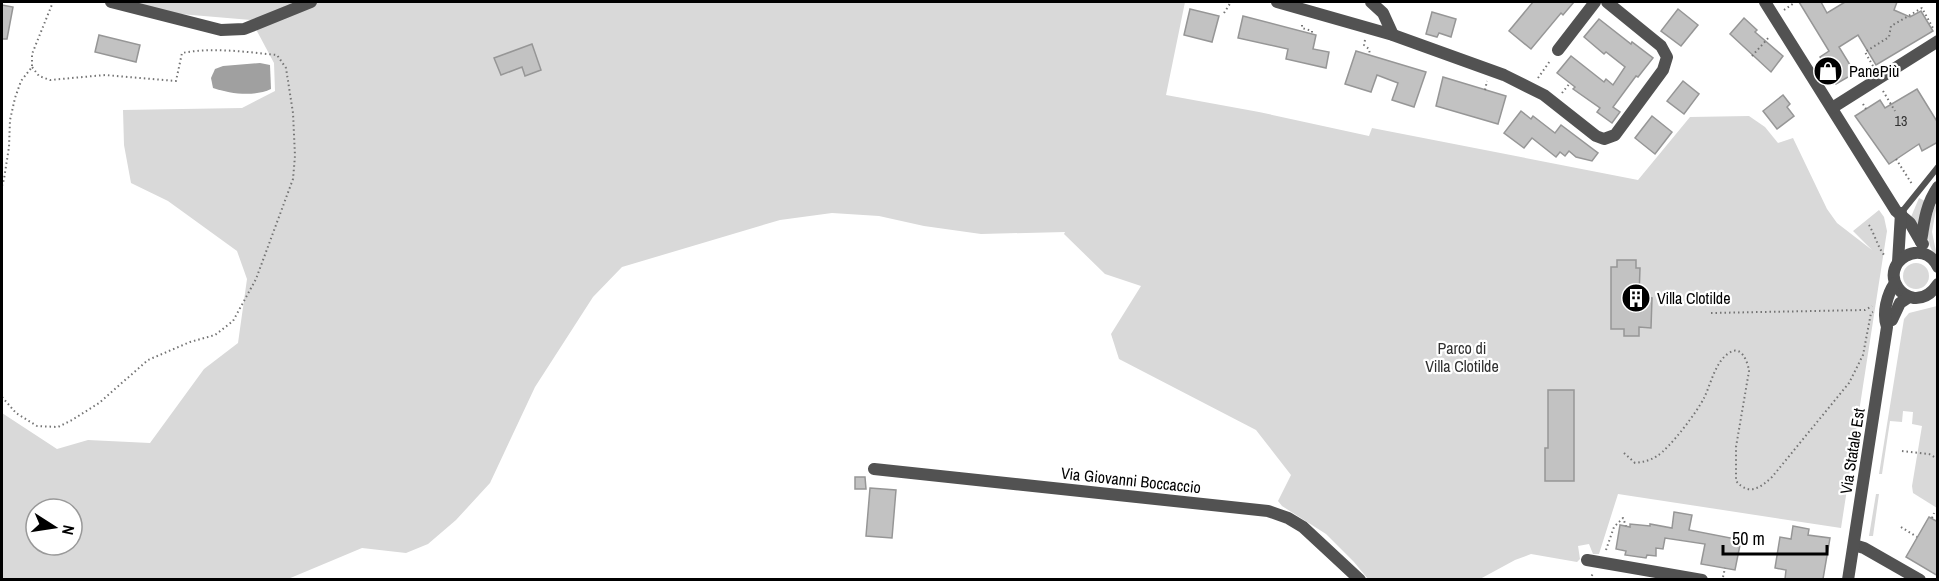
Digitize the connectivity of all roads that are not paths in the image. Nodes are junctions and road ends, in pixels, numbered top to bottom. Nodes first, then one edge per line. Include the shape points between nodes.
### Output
1 (111, 2) edge
2 (311, 2) edge
3 (1277, 2) edge
4 (1371, 2) edge
5 (1595, 2) edge
6 (1607, 2) edge
7 (1765, 2) edge
8 (1393, 35) junction
9 (1938, 41) edge
10 (1558, 50) road end
11 (1832, 108) junction
12 (1938, 167) edge
13 (1938, 187) edge
14 (1901, 213) junction
15 (1921, 242) junction
16 (1929, 256) junction
17 (1893, 261) junction
18 (1938, 267) edge
19 (1895, 283) junction
20 (1936, 289) edge
21 (1909, 297) junction
22 (1890, 323) junction
23 (874, 469) dead end
24 (1854, 545) junction
25 (1587, 560) dead end
26 (1360, 579) edge
27 (1702, 579) edge
28 (1848, 579) edge
29 (1920, 579) edge

1 - 2 street via 220,30 244,29
3 - 8 street
4 - 8 street via 1383,13
5 - 10 street
6 - 8 street via 1660,46 1667,57 1663,70 1615,135 1604,139 1538,92 1504,75
7 - 11 street
9 - 11 street
11 - 14 street via 1896,211
12 - 14 lane
13 - 15 street via 1930,198
14 - 15 street
14 - 17 street, Via Statale Est
15 - 16 street
16 - 17 street via 1909,254
16 - 18 street
17 - 19 street, Via Statale Est
19 - 21 street
19 - 22 street, Via Statale Est via 1884,318
20 - 21 street via 1927,296
21 - 22 street, Via Statale Est via 1900,303
22 - 24 street, Via Statale Est
23 - 26 street, Via Giovanni Boccaccio via 1268,511 1303,527
24 - 28 street, Via Statale Est
24 - 29 street
25 - 27 street

